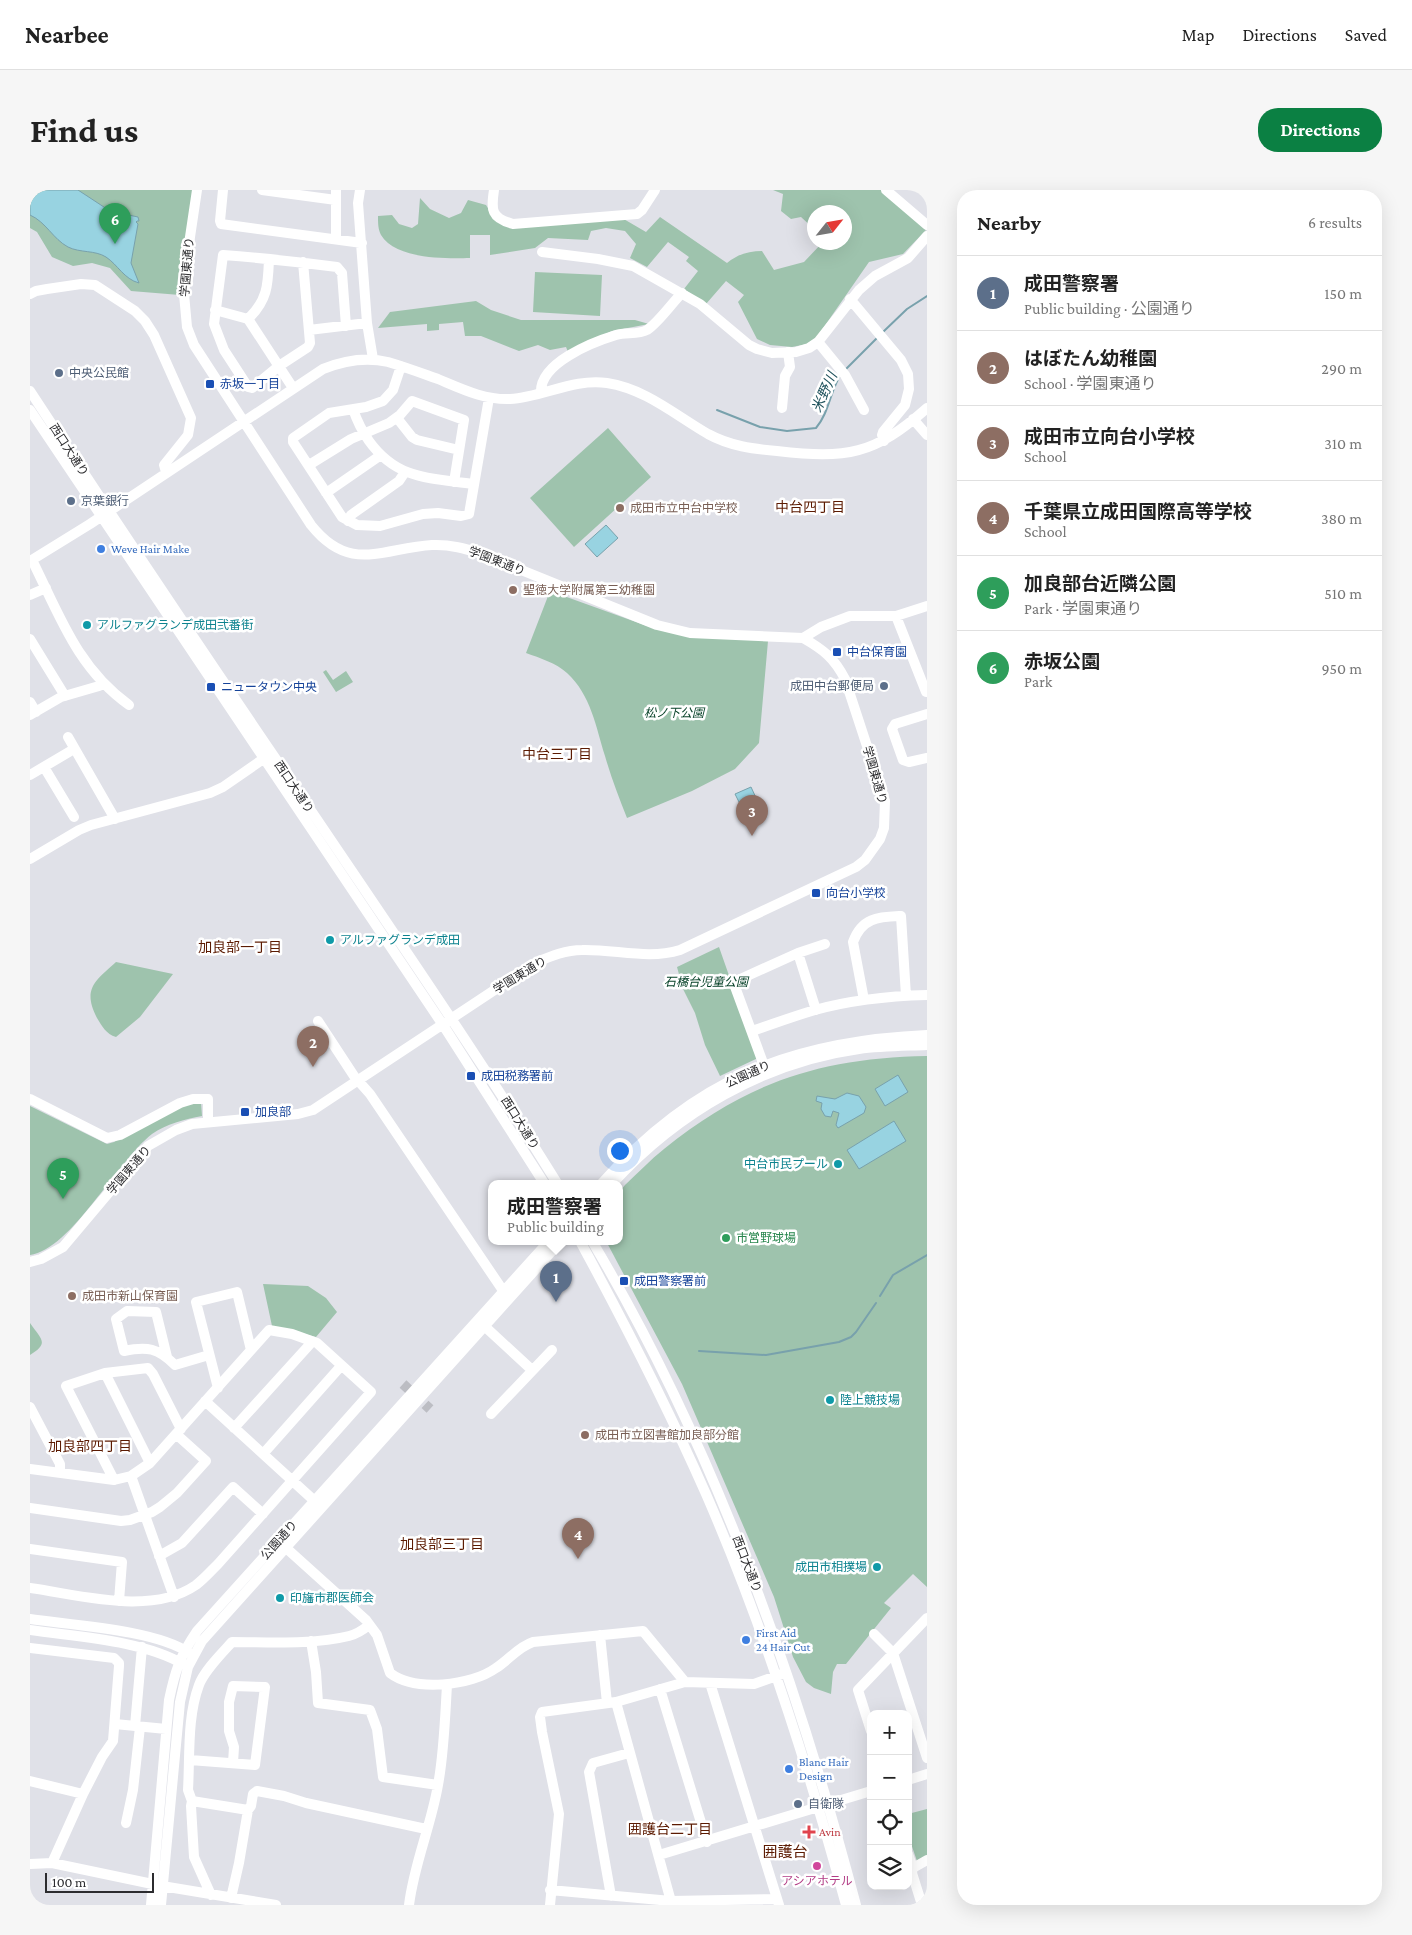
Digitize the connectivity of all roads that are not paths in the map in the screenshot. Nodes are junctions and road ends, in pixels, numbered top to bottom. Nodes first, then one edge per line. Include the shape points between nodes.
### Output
1 (197, 190) edge
2 (223, 190) edge
3 (262, 190) edge
4 (360, 190) edge
5 (494, 190) edge
6 (655, 190) edge
7 (886, 190) edge
8 (336, 195) edge
9 (927, 225) edge
10 (927, 236) edge
11 (336, 239) junction
12 (362, 243) junction
13 (542, 252) dead end
14 (269, 258) junction
15 (303, 262) junction
16 (682, 293) junction
17 (30, 294) edge
18 (850, 299) junction
19 (215, 310) junction
20 (248, 319) junction
21 (367, 323) junction
22 (346, 326) junction
23 (309, 330) junction
24 (818, 342) junction
25 (788, 352) junction
26 (373, 359) junction
27 (279, 366) junction
28 (401, 366) junction
29 (293, 388) junction
30 (30, 391) edge
31 (541, 393) junction
32 (489, 398) junction
33 (782, 408) dead end
34 (927, 408) edge
35 (30, 410) edge
36 (353, 410) junction
37 (864, 410) dead end
38 (397, 418) junction
39 (914, 420) junction
40 (242, 421) junction
41 (364, 432) junction
42 (927, 435) edge
43 (884, 441) junction
44 (459, 450) junction
45 (381, 456) junction
46 (309, 465) junction
47 (166, 472) junction
48 (405, 472) junction
49 (454, 482) junction
50 (473, 484) junction
51 (326, 493) junction
52 (105, 514) junction
53 (348, 521) junction
54 (31, 561) edge
55 (46, 588) junction
56 (30, 595) edge
57 (927, 606) edge
58 (896, 616) junction
59 (802, 638) junction
60 (30, 639) edge
61 (103, 683) junction
62 (926, 692) edge
63 (65, 696) junction
64 (30, 702) edge
65 (129, 705) dead end
66 (33, 713) edge
67 (927, 714) edge
68 (68, 737) dead end
69 (74, 749) junction
70 (268, 756) junction
71 (927, 758) edge
72 (44, 767) junction
73 (30, 776) edge
74 (74, 817) dead end
75 (115, 819) junction
76 (30, 859) edge
77 (825, 944) dead end
78 (798, 953) junction
79 (927, 995) edge
80 (906, 996) junction
81 (864, 1000) junction
82 (816, 1010) junction
83 (318, 1021) dead end
84 (447, 1022) junction
85 (752, 1031) junction
86 (927, 1035) edge
87 (927, 1045) edge
88 (765, 1070) junction
89 (359, 1081) junction
90 (30, 1099) edge
91 (208, 1122) junction
92 (542, 1180) edge
93 (555, 1180) edge
94 (605, 1180) edge
95 (616, 1180) edge
96 (545, 1245) edge
97 (557, 1245) edge
98 (582, 1245) edge
99 (594, 1245) edge
100 (30, 1262) edge
101 (504, 1292) junction
102 (481, 1323) junction
103 (312, 1342) junction
104 (251, 1350) junction
105 (552, 1350) dead end
106 (209, 1354) junction
107 (167, 1357) junction
108 (341, 1366) junction
109 (532, 1370) junction
110 (105, 1373) junction
111 (218, 1388) junction
112 (205, 1402) junction
113 (30, 1406) edge
114 (491, 1414) dead end
115 (234, 1428) junction
116 (179, 1431) junction
117 (263, 1454) junction
118 (150, 1462) junction
119 (30, 1469) edge
120 (60, 1473) junction
121 (131, 1476) junction
122 (114, 1480) junction
123 (292, 1481) junction
124 (318, 1504) junction
125 (30, 1508) edge
126 (144, 1514) junction
127 (263, 1514) junction
128 (286, 1547) junction
129 (30, 1549) edge
130 (159, 1556) junction
131 (30, 1588) edge
132 (174, 1596) junction
133 (119, 1601) junction
134 (927, 1618) edge
135 (30, 1619) edge
136 (768, 1619) junction
137 (757, 1623) junction
138 (370, 1625) junction
139 (919, 1627) junction
140 (30, 1630) edge
141 (874, 1634) dead end
142 (600, 1635) junction
143 (927, 1635) edge
144 (311, 1641) junction
145 (142, 1647) junction
146 (30, 1648) edge
147 (184, 1650) junction
148 (893, 1653) junction
149 (194, 1657) junction
150 (179, 1661) junction
151 (188, 1667) junction
152 (788, 1673) junction
153 (776, 1677) junction
154 (685, 1682) junction
155 (710, 1683) junction
156 (447, 1685) junction
157 (660, 1689) junction
158 (612, 1702) junction
159 (867, 1718) edge
160 (115, 1724) junction
161 (137, 1726) junction
162 (166, 1729) junction
163 (629, 1753) junction
164 (927, 1758) edge
165 (190, 1760) junction
166 (233, 1763) junction
167 (927, 1774) edge
168 (912, 1779) edge
169 (30, 1781) edge
170 (438, 1785) junction
171 (867, 1792) edge
172 (83, 1794) junction
173 (192, 1801) junction
174 (829, 1804) junction
175 (819, 1807) junction
176 (248, 1810) junction
177 (126, 1823) dead end
178 (754, 1827) junction
179 (426, 1829) junction
180 (707, 1842) junction
181 (659, 1855) junction
182 (927, 1860) edge
183 (52, 1863) junction
184 (30, 1864) edge
185 (912, 1868) edge
186 (912, 1873) edge
187 (157, 1885) junction
188 (550, 1890) junction
189 (211, 1895) junction
190 (611, 1896) junction
191 (229, 1900) edge
192 (778, 1902) edge
193 (671, 1903) edge
194 (151, 1905) edge
195 (161, 1905) edge
196 (276, 1905) edge
197 (409, 1905) edge
198 (550, 1905) edge
199 (846, 1905) edge
200 (856, 1905) edge
201 (922, 1905) edge

1 - 40 street, 学園東通り via 184,294 187,327 194,345
2 - 11 street via 221,224
3 - 8 street
4 - 12 street
5 - 6 street via 491,208 502,221 512,224 637,214
7 - 9 street
8 - 11 street
10 - 18 street via 908,258 876,276
11 - 12 street
12 - 21 street
13 - 16 street via 633,266
14 - 15 street
14 - 19 street via 223,255
14 - 20 street via 268,285 258,310
15 - 22 street via 340,270
15 - 23 street
16 - 25 street via 749,345 772,353
16 - 31 street via 649,329 617,334 555,365 541,383
17 - 47 street via 81,284 95,286 145,321 191,418 188,435 164,465
18 - 24 street
18 - 43 street via 901,360 908,374 907,399 883,432
19 - 20 street
19 - 27 street via 218,338 248,387 252,388
20 - 27 street
21 - 22 street
21 - 26 street
22 - 23 street
23 - 27 street via 308,347
24 - 25 street via 802,351
24 - 37 street via 846,375
25 - 33 street via 790,367 785,376
26 - 28 street
26 - 29 street via 333,365
27 - 29 street
28 - 32 street
28 - 36 street via 387,398
29 - 40 street
30 - 52 street, 西口大通り
31 - 32 street via 517,398
31 - 43 street via 592,382 608,383 656,401 722,441 753,448 828,455
32 - 50 street
34 - 39 street
35 - 52 street, 西口大通り
36 - 41 street
36 - 46 street via 330,413 295,436 293,442
38 - 41 street
38 - 44 street via 416,440
38 - 44 street via 412,401 464,420
39 - 42 street
39 - 43 street
40 - 47 street
40 - 59 street, 学園東通り via 320,537 344,551 370,555 432,545 461,548 657,625 690,633
41 - 45 street
41 - 46 street
44 - 49 street
45 - 48 street
45 - 51 street
46 - 51 street
47 - 52 street
48 - 49 street
48 - 53 street via 399,481 351,515
49 - 50 street
50 - 53 street via 469,514 466,516 423,514 380,526 357,525
51 - 53 street
52 - 54 street
52 - 70 street, 西口大通り
54 - 55 street
55 - 56 street
55 - 61 street via 70,639
57 - 58 street
58 - 59 street via 850,616
58 - 62 street
59 - 84 street, 学園東通り via 819,647 838,665 885,801 884,828 865,860 856,868 673,952 652,955 581,950 546,958
60 - 63 street
61 - 63 street
61 - 65 street
63 - 66 street
64 - 66 street
67 - 71 street via 895,724 892,729 903,760
68 - 69 street
69 - 72 street
69 - 75 street
70 - 75 street via 223,788
70 - 84 street, 西口大通り
72 - 73 street
72 - 74 street
75 - 76 street via 81,829
77 - 78 street
78 - 82 street
78 - 85 street via 734,984
79 - 80 street
80 - 81 street
80 - 81 street via 901,916 879,917 869,920 853,942
81 - 82 street
82 - 85 street
83 - 89 street
84 - 89 street, 学園東通り
84 - 92 street, 西口大通り
84 - 93 street, 西口大通り via 507,1102
85 - 88 street
86 - 88 street, 公園通り via 850,1041 804,1051
87 - 88 street, 公園通り via 876,1047
88 - 94 street, 公園通り via 712,1090 680,1111 629,1153
88 - 95 street, 公園通り via 672,1129
89 - 91 street, 学園東通り via 313,1110
89 - 101 street
90 - 91 street via 107,1138 120,1135 193,1099 208,1099
91 - 100 street, 学園東通り via 176,1130 148,1146 63,1246
96 - 101 street, 公園通り
97 - 102 street, 公園通り
98 - 137 street, 西口大通り via 674,1423
99 - 136 street, 西口大通り via 685,1420 744,1554
101 - 102 street, 公園通り
102 - 109 street
102 - 124 street, 公園通り
103 - 104 street via 269,1330
103 - 108 street
103 - 115 street
104 - 106 street via 237,1292 196,1302
104 - 111 street
105 - 109 street
106 - 107 street via 175,1365
106 - 111 street
107 - 107 street via 156,1312 126,1311 116,1318 124,1351 151,1349
108 - 117 street
108 - 123 street via 371,1392
109 - 114 street
110 - 116 street via 148,1368
110 - 118 street
110 - 122 street via 66,1386
111 - 112 street
112 - 115 street
112 - 116 street
113 - 120 street via 60,1464
115 - 117 street
116 - 118 street
116 - 126 street via 206,1461 169,1500
117 - 123 street
118 - 121 street
119 - 120 street
120 - 122 street
121 - 122 street
121 - 126 street
123 - 124 street
123 - 127 street
124 - 128 street, 公園通り
124 - 147 street, 公園通り via 197,1631
125 - 126 street via 121,1521
126 - 130 street
127 - 130 street via 233,1487 182,1542
127 - 132 street via 204,1578
128 - 138 street
128 - 149 street, 公園通り via 211,1630
129 - 133 street via 122,1562
130 - 132 street
131 - 133 street
132 - 133 street via 154,1602
134 - 139 street
135 - 147 street via 152,1638
136 - 137 street
136 - 152 street, 西口大通り
137 - 153 street, 西口大通り
138 - 144 street via 349,1636
138 - 156 street via 377,1635 390,1673 405,1681
139 - 143 street
139 - 148 street
140 - 145 street
141 - 148 street
142 - 154 street via 643,1631
142 - 156 street via 523,1645 496,1668 476,1678
142 - 158 street
144 - 165 street via 232,1642 199,1684
144 - 170 street via 318,1703 370,1710 377,1728 383,1776
145 - 150 street
145 - 161 street
146 - 160 street via 117,1660
147 - 149 street
147 - 150 street, 公園通り
148 - 159 street via 858,1690
148 - 164 street
149 - 151 street, 公園通り
150 - 151 street
150 - 162 street, 公園通り
151 - 187 street, 公園通り via 180,1702
152 - 153 street
152 - 174 street, 西口大通り
153 - 155 street via 754,1684
153 - 175 street, 西口大通り
154 - 155 street
154 - 157 street
155 - 178 street
156 - 170 street
157 - 158 street
157 - 180 street
158 - 163 street
158 - 188 street via 542,1712 540,1717 559,1814
160 - 161 street
160 - 172 street via 113,1741
161 - 162 street
161 - 177 street via 134,1790
162 - 187 street, 公園通り
163 - 181 street
163 - 190 street via 593,1764 589,1772
165 - 166 street
165 - 173 street via 188,1790
166 - 166 street via 234,1747 229,1730 229,1702 233,1686 265,1686 254,1765
167 - 168 street
169 - 172 street
170 - 179 street
171 - 174 street
172 - 183 street
173 - 176 street
173 - 189 street via 194,1857
174 - 175 street
174 - 200 street, 西口大通り
175 - 178 street
175 - 199 street, 西口大通り
176 - 179 street via 257,1791
176 - 191 street via 240,1863
178 - 180 street
178 - 192 street
179 - 197 street
180 - 181 street
181 - 193 street
182 - 185 street
183 - 184 street
183 - 187 street
186 - 201 street
187 - 189 street
187 - 194 street, 公園通り
187 - 195 street, 公園通り
188 - 190 street
188 - 198 street
189 - 191 street
190 - 193 street
191 - 196 street
192 - 193 street

